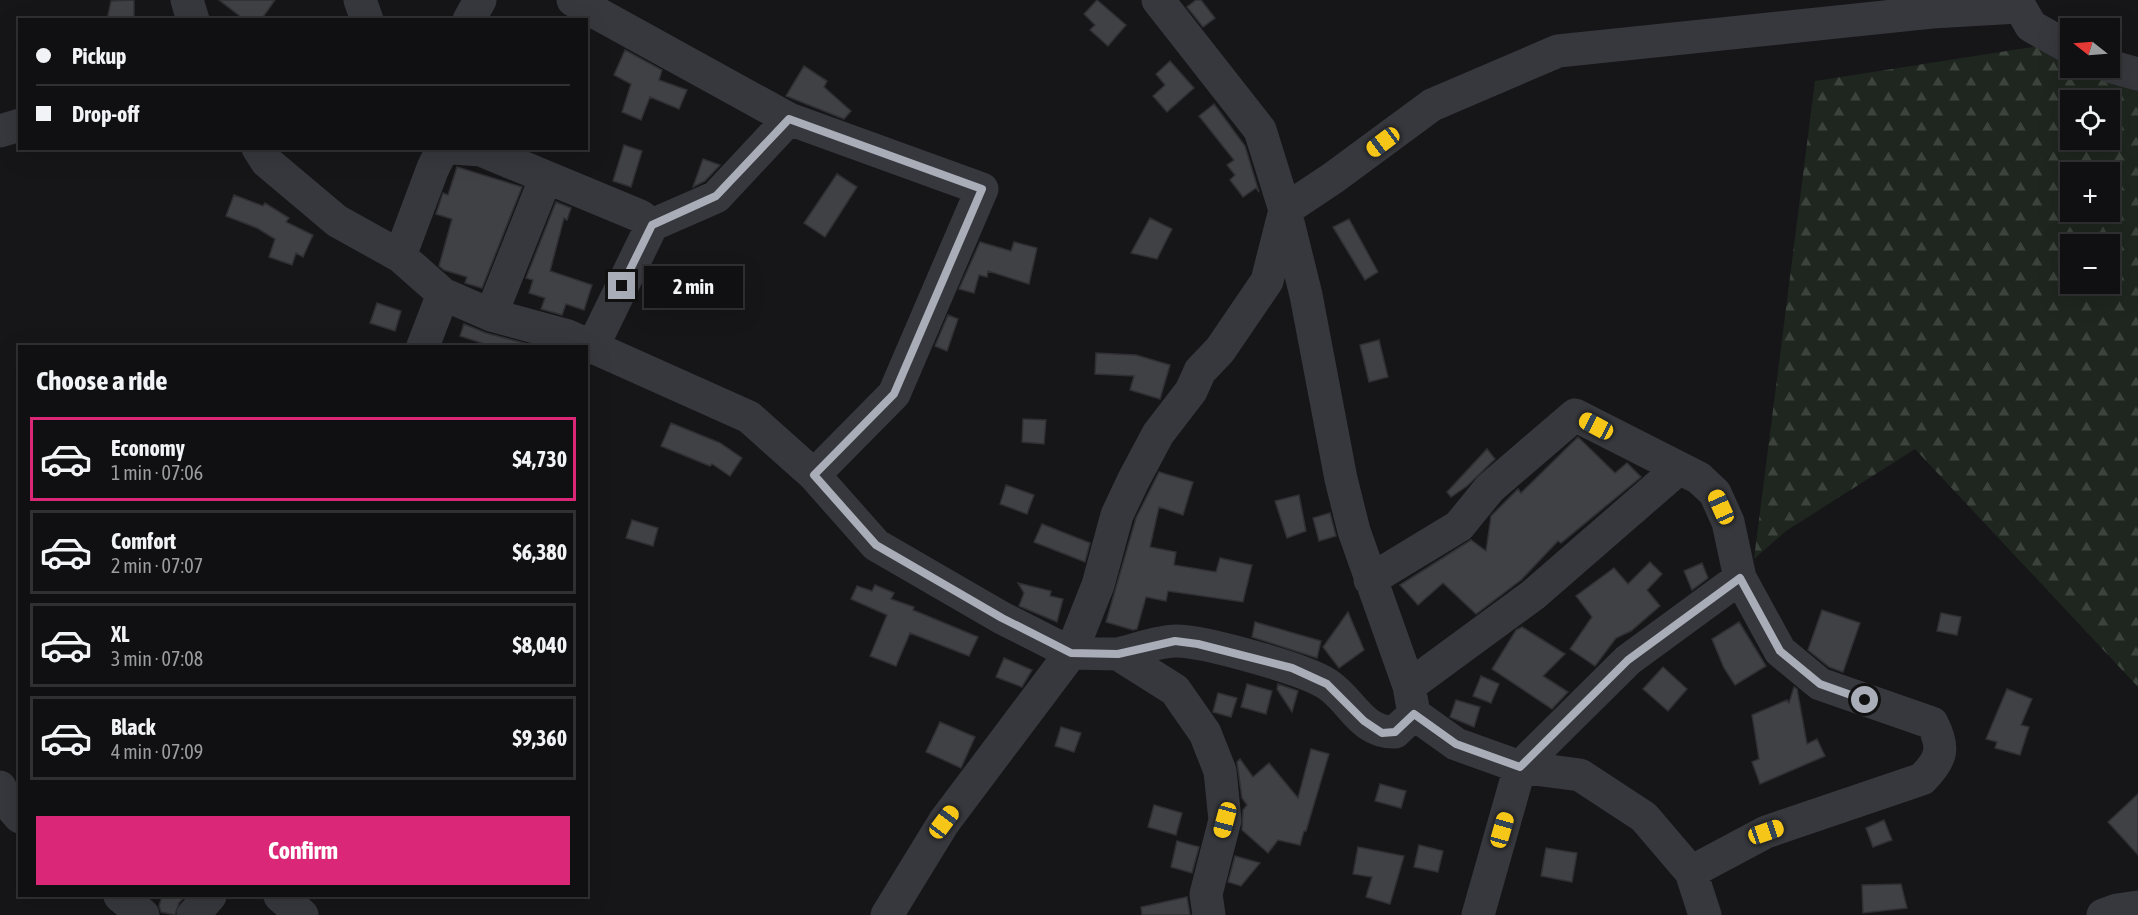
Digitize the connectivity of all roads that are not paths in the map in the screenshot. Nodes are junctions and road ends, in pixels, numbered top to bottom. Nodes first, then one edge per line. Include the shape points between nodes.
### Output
1 (188, 0) edge
2 (360, 0) edge
3 (480, 0) edge
4 (573, 0) edge
5 (1158, 0) edge
6 (2017, 3) edge
7 (192, 18) edge
8 (366, 18) edge
9 (470, 18) edge
10 (2060, 42) edge
11 (2120, 69) edge
12 (2138, 74) edge
13 (789, 119) junction
14 (18, 126) edge
15 (0, 131) edge
16 (259, 150) edge
17 (442, 150) edge
18 (481, 150) edge
19 (546, 177) junction
20 (1285, 210) junction
21 (652, 225) junction
22 (400, 256) junction
23 (442, 294) junction
24 (491, 315) junction
25 (574, 343) edge
26 (423, 345) edge
27 (588, 349) edge
28 (1678, 469) junction
29 (814, 475) junction
30 (1740, 578) junction
31 (1370, 580) junction
32 (1071, 653) junction
33 (1118, 654) junction
34 (1412, 700) junction
35 (1520, 767) junction
36 (0, 787) edge
37 (18, 815) edge
38 (1691, 872) junction
39 (121, 897) edge
40 (209, 897) edge
41 (281, 897) edge
42 (2138, 907) edge
43 (143, 915) edge
44 (193, 915) edge
45 (302, 915) edge
46 (887, 915) edge
47 (1209, 915) edge
48 (1478, 915) edge
49 (1705, 915) edge
50 (2103, 915) edge

1 - 7 street
2 - 8 street
3 - 9 street
4 - 13 street
5 - 20 street via 1260,130
6 - 10 street via 2031,26
6 - 20 street via 1558,51 1432,105
11 - 12 street
13 - 21 street via 716,196
13 - 29 street via 982,189 894,394
14 - 15 street
16 - 22 street via 267,162 337,221
17 - 22 street
18 - 19 street
19 - 21 street via 640,216
19 - 24 street
20 - 31 street via 1306,295 1341,479
20 - 32 street via 1267,281 1220,350 1200,371 1191,391 1158,434 1133,481 1117,515 1098,585
21 - 25 street
22 - 23 street
23 - 24 street
23 - 26 street
24 - 25 street
27 - 29 street via 749,417
28 - 30 street via 1699,478 1715,493 1728,522
28 - 31 street via 1575,415 1490,488 1459,526
28 - 34 street
29 - 32 street via 876,545
30 - 35 street via 1628,660
30 - 38 street via 1780,651 1820,684 1932,723 1940,738 1938,763 1922,778 1766,832
31 - 34 street
32 - 33 street
32 - 46 street via 944,822
33 - 34 street via 1175,641 1292,668 1327,684 1364,721 1382,733 1395,732
33 - 47 street via 1175,690 1206,733 1220,771 1225,820 1206,894
34 - 35 street via 1456,744
35 - 38 street via 1580,775 1644,817
35 - 48 street
36 - 37 street
38 - 49 street
39 - 43 street
40 - 44 street
41 - 45 street
42 - 50 street

